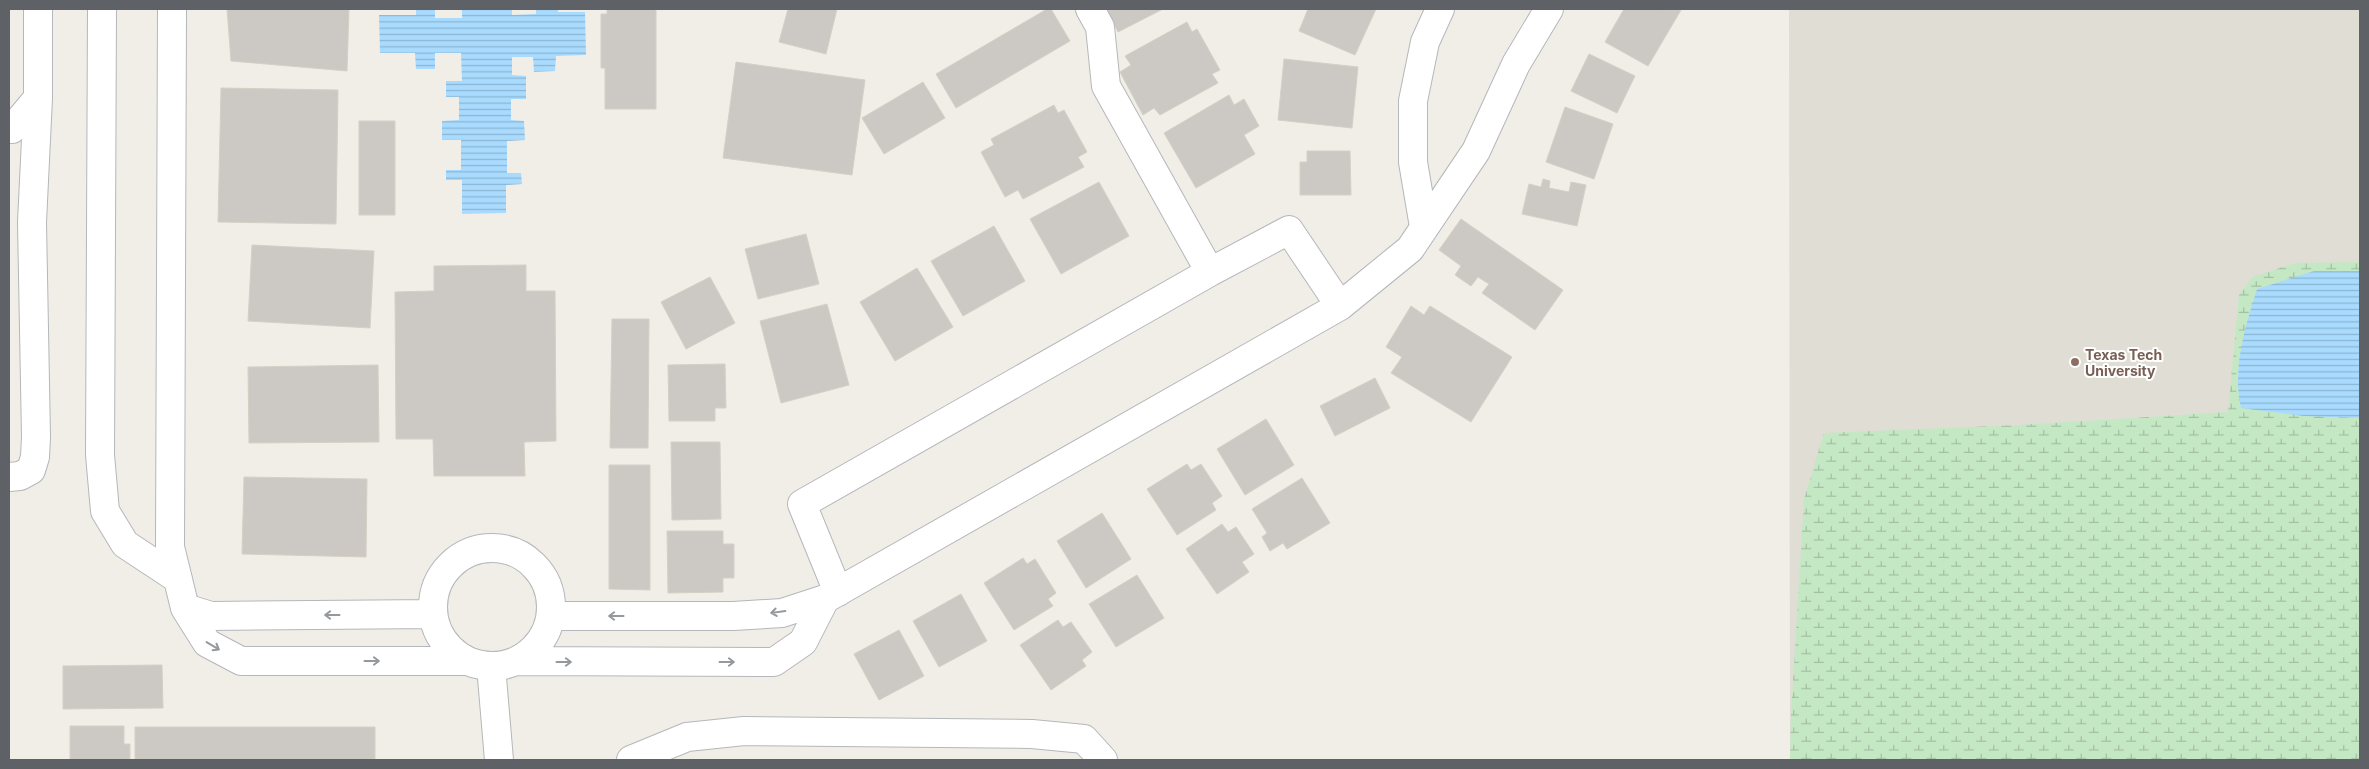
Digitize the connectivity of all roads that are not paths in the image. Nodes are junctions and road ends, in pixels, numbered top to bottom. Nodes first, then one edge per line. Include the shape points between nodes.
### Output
1 (38, 9) edge
2 (102, 9) edge
3 (172, 9) edge
4 (1090, 9) edge
5 (1440, 9) edge
6 (1550, 9) edge
7 (38, 98) junction
8 (9, 129) edge
9 (1424, 227) junction
10 (1210, 272) junction
11 (1340, 306) junction
12 (9, 477) edge
13 (178, 578) junction
14 (832, 595) junction
15 (185, 608) junction
16 (433, 614) junction
17 (551, 616) junction
18 (491, 663) junction
19 (498, 760) edge
20 (631, 760) edge
21 (1103, 760) edge

1 - 7 lane
2 - 13 lane via 100,455 105,511 125,544
3 - 13 lane via 170,547
4 - 10 lane via 1100,27 1106,86
5 - 9 lane via 1425,42 1413,101 1413,162
6 - 9 lane via 1516,64 1476,151
7 - 8 lane
7 - 12 lane via 32,222 35,457 31,470
9 - 11 lane via 1410,249
10 - 11 lane via 1289,230
10 - 14 lane via 802,504
11 - 14 lane
13 - 15 lane
14 -> 17 lane via 782,613
18 -> 14 lane via 774,662 803,642
16 -> 15 lane via 211,616
15 -> 18 lane via 207,643 240,661
16 - 17 lane via 434,589 444,571 458,558 476,549 495,548 515,552 532,562 544,577
16 - 18 lane via 435,627 445,644 459,657
17 - 18 lane via 533,651
18 - 19 lane
20 - 21 lane via 687,737 744,731 1032,734 1084,739

